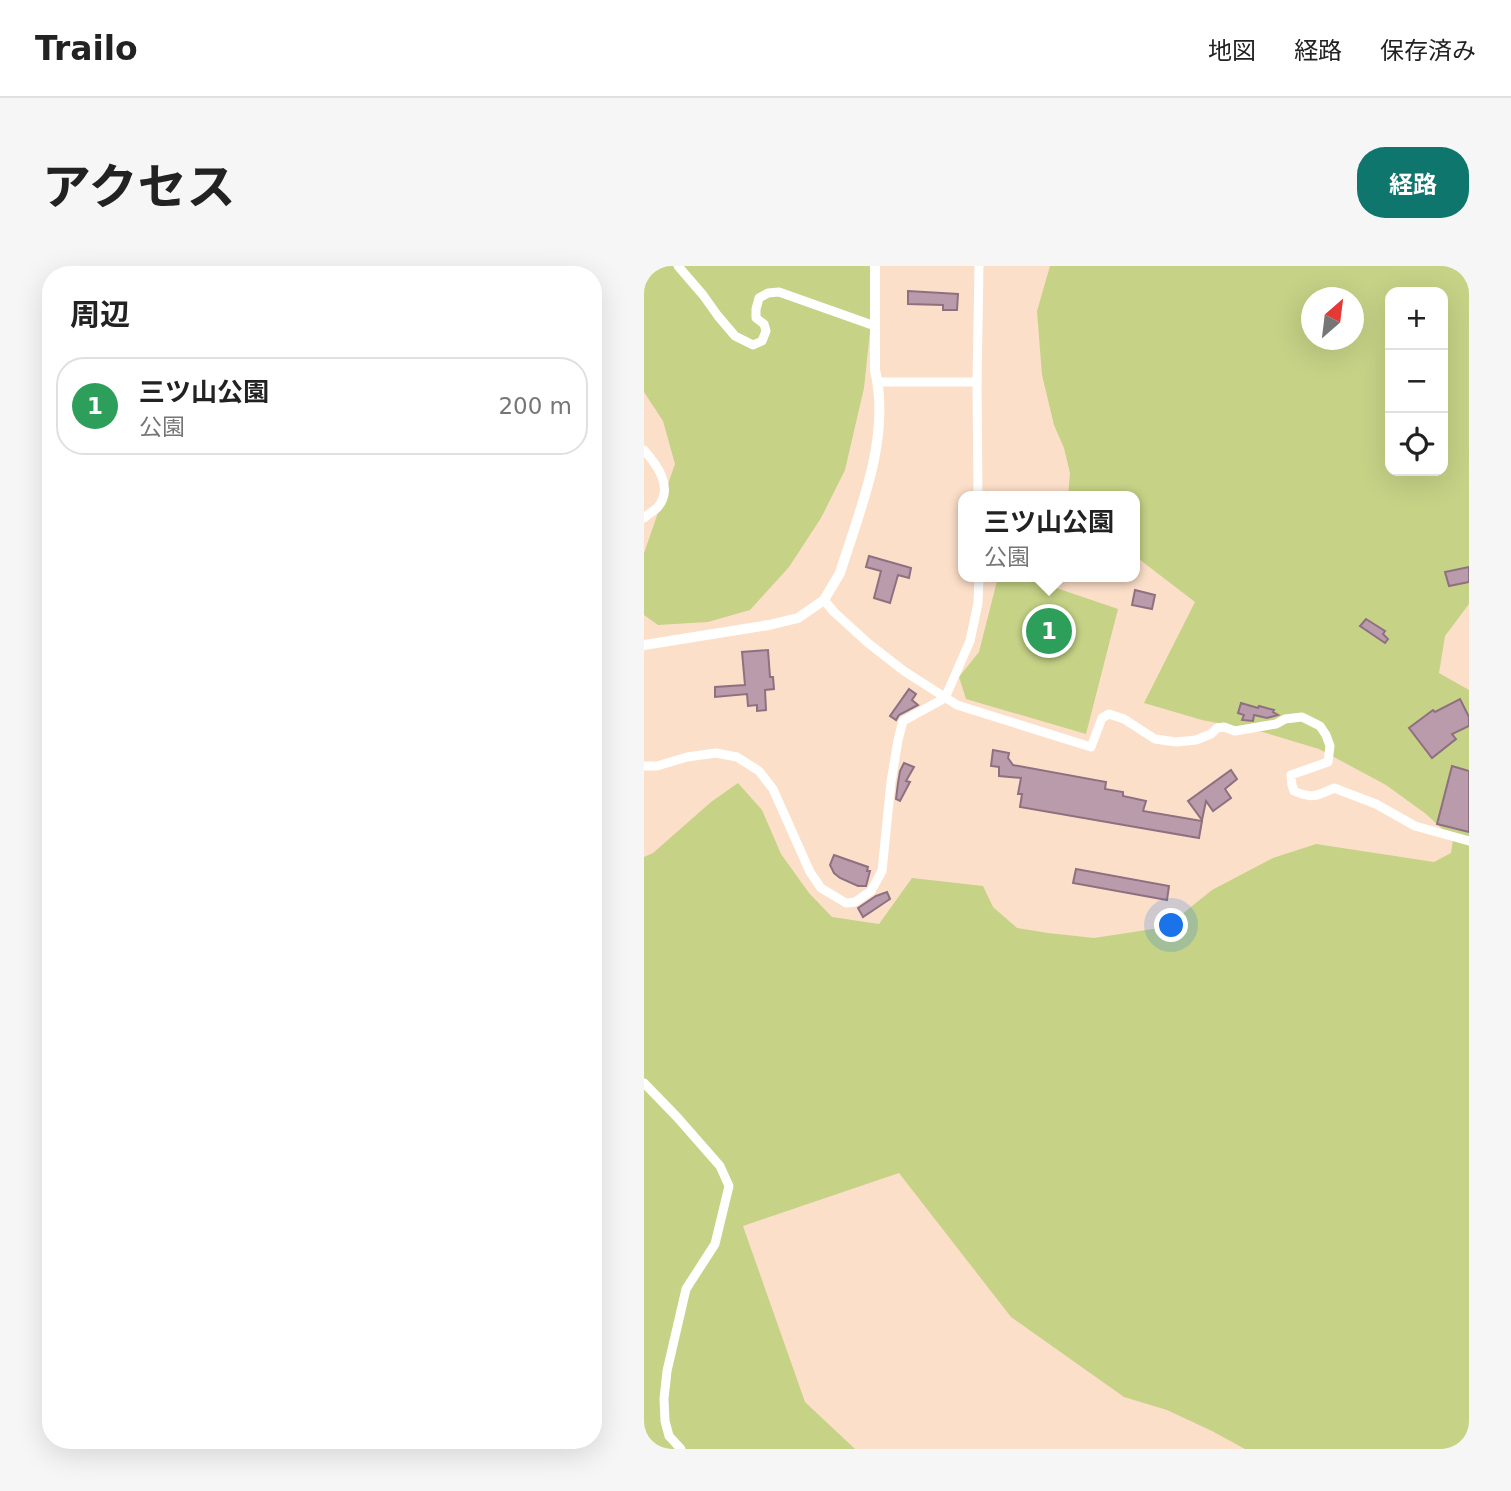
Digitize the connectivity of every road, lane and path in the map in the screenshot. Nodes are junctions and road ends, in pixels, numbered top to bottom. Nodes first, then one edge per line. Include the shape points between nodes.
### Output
1 (678, 266) edge
2 (875, 266) edge
3 (979, 266) edge
4 (875, 326) junction
5 (878, 382) junction
6 (977, 382) junction
7 (644, 450) edge
8 (978, 491) edge
9 (644, 517) edge
10 (979, 582) edge
11 (824, 600) junction
12 (644, 645) edge
13 (945, 698) junction
14 (644, 766) edge
15 (1469, 841) edge
16 (644, 1083) edge
17 (681, 1449) edge

1 - 4 street via 735,336 753,345 762,341 766,331 755,309 759,298 768,293 779,292
2 - 4 street
3 - 6 street
4 - 5 street
5 - 6 street
5 - 11 street via 876,450 840,573
6 - 8 street
7 - 9 street via 658,466 665,486 659,506
10 - 13 street via 970,640
11 - 12 street via 798,618
11 - 13 street via 868,643
13 - 14 street via 903,721 882,871 871,891 855,902 846,903 821,888 773,789 759,771 737,757 716,753
13 - 15 street via 1091,747 1102,718 1109,714 1155,739 1176,742 1196,740 1217,728 1235,731 1302,717 1320,726 1330,746 1328,762 1291,775 1294,791 1306,797 1334,788 1415,826
16 - 17 street via 720,1166 729,1186 715,1244 686,1289 667,1371 665,1421 669,1436

